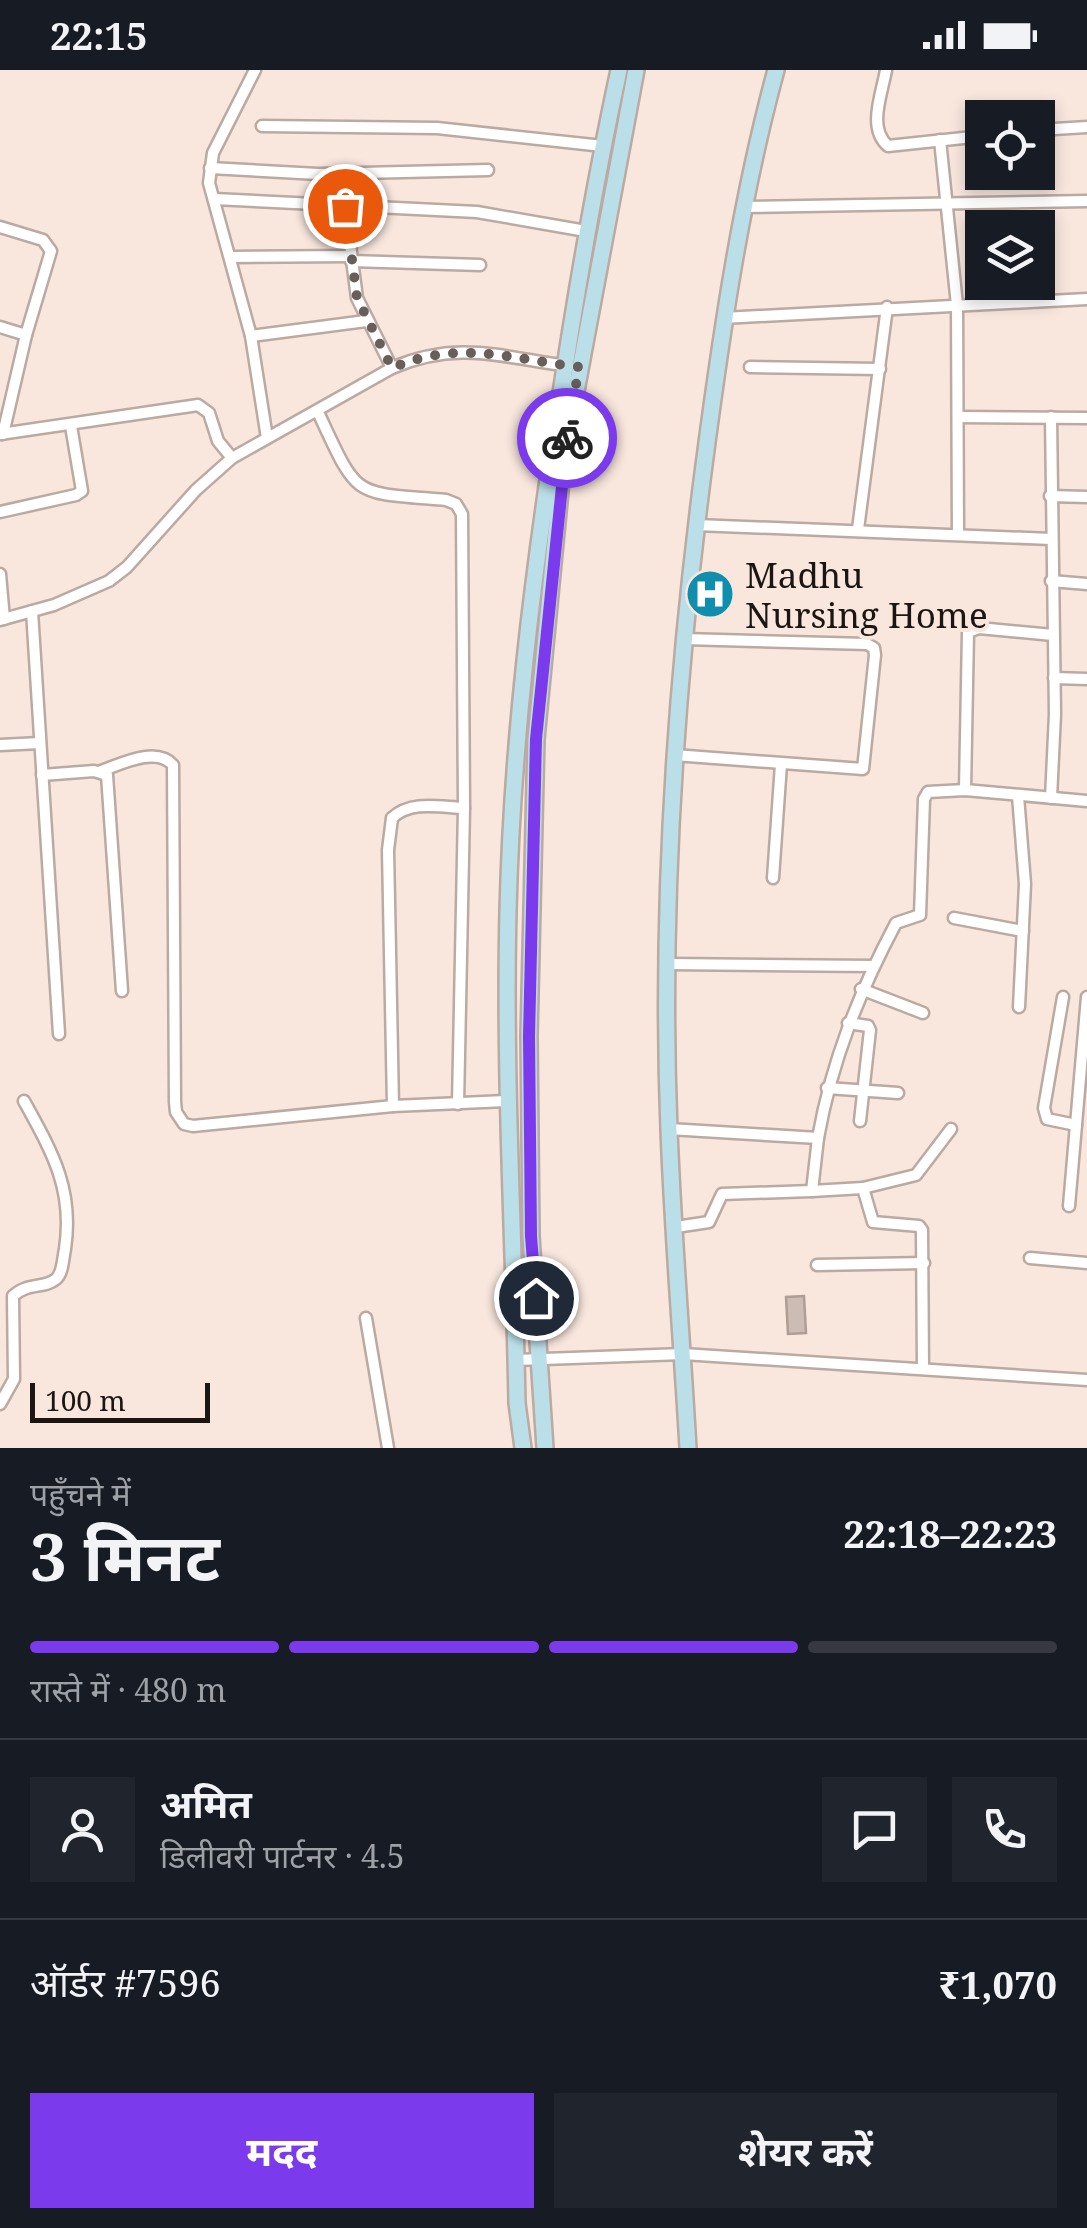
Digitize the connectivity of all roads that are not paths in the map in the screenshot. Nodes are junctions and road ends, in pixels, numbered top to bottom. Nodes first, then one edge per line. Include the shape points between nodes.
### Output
1 (255, 70) edge
2 (619, 70) edge
3 (636, 70) edge
4 (776, 70) edge
5 (886, 70) edge
6 (262, 126) dead end
7 (1087, 127) edge
8 (1055, 129) edge
9 (965, 138) edge
10 (940, 140) junction
11 (603, 146) junction
12 (210, 168) junction
13 (488, 170) dead end
14 (214, 200) junction
15 (1087, 201) edge
16 (947, 205) junction
17 (345, 206) junction
18 (745, 208) junction
19 (0, 227) edge
20 (586, 230) junction
21 (231, 257) junction
22 (351, 258) junction
23 (480, 266) dead end
24 (1087, 298) edge
25 (957, 305) junction
26 (887, 308) junction
27 (723, 318) junction
28 (366, 321) junction
29 (0, 327) edge
30 (26, 335) junction
31 (251, 336) junction
32 (572, 366) junction
33 (750, 367) dead end
34 (392, 368) junction
35 (880, 368) junction
36 (318, 412) junction
37 (958, 416) junction
38 (1051, 417) junction
39 (1087, 418) edge
40 (71, 426) junction
41 (1, 434) edge
42 (267, 438) junction
43 (232, 458) junction
44 (1050, 496) junction
45 (1087, 496) edge
46 (0, 512) edge
47 (696, 526) junction
48 (858, 529) junction
49 (958, 534) junction
50 (1051, 539) junction
51 (0, 574) edge
52 (1051, 581) junction
53 (1087, 584) edge
54 (32, 611) junction
55 (2, 620) edge
56 (1052, 635) junction
57 (684, 639) junction
58 (1054, 678) junction
59 (1087, 679) edge
60 (40, 743) junction
61 (0, 745) edge
62 (674, 754) junction
63 (782, 764) junction
64 (100, 771) junction
65 (42, 775) junction
66 (965, 790) junction
67 (1018, 796) junction
68 (1051, 798) junction
69 (1087, 800) edge
70 (464, 808) junction
71 (773, 878) dead end
72 (954, 918) dead end
73 (1023, 931) junction
74 (668, 964) junction
75 (873, 966) junction
76 (861, 990) junction
77 (122, 991) dead end
78 (1063, 997) dead end
79 (1087, 997) edge
80 (1018, 1007) dead end
81 (923, 1012) dead end
82 (848, 1022) junction
83 (59, 1034) dead end
84 (1085, 1073) edge
85 (827, 1088) junction
86 (864, 1090) junction
87 (898, 1092) dead end
88 (24, 1101) dead end
89 (506, 1101) junction
90 (458, 1104) junction
91 (393, 1106) junction
92 (860, 1120) dead end
93 (1076, 1126) junction
94 (951, 1128) dead end
95 (669, 1129) junction
96 (818, 1138) junction
97 (862, 1188) junction
98 (812, 1192) junction
99 (1069, 1206) dead end
100 (676, 1227) junction
101 (1030, 1258) dead end
102 (1087, 1262) edge
103 (924, 1263) junction
104 (817, 1265) dead end
105 (366, 1318) dead end
106 (682, 1354) junction
107 (516, 1360) junction
108 (540, 1361) junction
109 (922, 1368) junction
110 (1087, 1380) edge
111 (0, 1404) edge
112 (388, 1448) edge
113 (523, 1448) edge
114 (545, 1448) edge
115 (688, 1448) edge

1 - 12 street
2 - 11 main road
3 - 32 main road
4 - 18 main road
5 - 10 street via 878,136 894,148
6 - 11 street via 437,128
7 - 8 street
9 - 10 street
10 - 16 street
11 - 20 main road
12 - 13 street via 318,174
12 - 14 street
14 - 17 street
14 - 21 street
15 - 16 street
16 - 18 street
16 - 25 street
17 - 20 street via 477,212
17 - 22 street
18 - 27 main road
19 - 30 street via 43,240 51,251
20 - 32 main road
21 - 22 street
21 - 31 street
22 - 23 street
22 - 28 street
24 - 25 street
25 - 26 street
25 - 37 street
26 - 27 street
26 - 35 street
27 - 47 main road
28 - 31 street
28 - 34 street
29 - 30 street
30 - 41 street
31 - 42 street
32 - 34 street via 466,351
32 - 89 main road via 532,581 518,706
32 - 108 main road via 536,739 529,1036
33 - 35 street
34 - 36 street
35 - 48 street
36 - 42 street
36 - 70 street via 346,473 364,490 446,500 462,514
37 - 38 street
37 - 49 street
38 - 39 street
38 - 44 street
40 - 41 street
40 - 43 street via 198,405
40 - 46 street via 82,491
42 - 43 street
43 - 54 street via 109,581
44 - 45 street
44 - 50 street
47 - 48 street
47 - 57 main road
48 - 49 street
49 - 50 street
50 - 52 street
51 - 55 street
52 - 53 street
52 - 56 street
54 - 55 street
54 - 60 street
56 - 58 street
56 - 66 street via 968,632
57 - 62 main road
57 - 63 street via 874,648 862,769
58 - 59 street
58 - 68 street
60 - 61 street
60 - 65 street
62 - 63 street
62 - 74 main road
63 - 71 street
64 - 65 street
64 - 77 street via 110,782
64 - 91 street via 148,758 173,765 178,1118 193,1126
65 - 83 street
66 - 67 street
66 - 75 street via 924,796 920,915 896,923
67 - 68 street
67 - 73 street
68 - 69 street
70 - 90 street
70 - 91 street via 414,806 392,818
72 - 73 street
73 - 80 street
74 - 75 street
74 - 95 main road
75 - 76 street
76 - 81 street
76 - 82 street
78 - 93 street via 1044,1108 1052,1122
79 - 84 street
82 - 85 street
82 - 86 street via 870,1030
84 - 93 street
85 - 86 street
85 - 96 street
86 - 87 street
86 - 92 street
88 - 111 street via 62,1175 66,1245 59,1276 14,1296 14,1379
89 - 90 street
89 - 107 main road
90 - 91 street
93 - 99 street
94 - 97 street via 916,1176
95 - 96 street
95 - 100 main road
96 - 98 street
97 - 98 street
97 - 103 street via 872,1222 919,1226
98 - 100 street via 722,1194 710,1222
100 - 106 main road
101 - 102 street
103 - 104 street
103 - 109 street
105 - 112 street
106 - 108 street
106 - 109 street
106 - 115 main road
107 - 108 street
107 - 113 main road
108 - 114 main road
109 - 110 street

